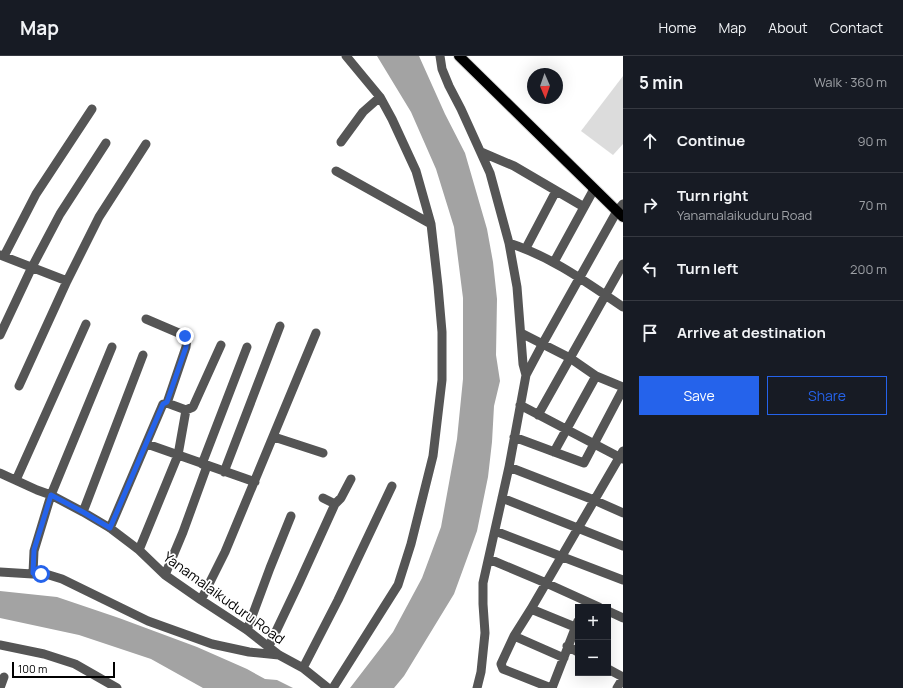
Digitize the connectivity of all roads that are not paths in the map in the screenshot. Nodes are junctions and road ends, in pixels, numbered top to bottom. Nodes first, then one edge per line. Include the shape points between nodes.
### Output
1 (346, 56) edge
2 (440, 56) edge
3 (459, 56) edge
4 (380, 97) junction
5 (92, 109) dead end
6 (341, 142) dead end
7 (106, 143) dead end
8 (146, 144) dead end
9 (482, 152) junction
10 (336, 171) dead end
11 (594, 189) junction
12 (556, 190) junction
13 (584, 207) junction
14 (621, 211) edge
15 (431, 224) junction
16 (509, 243) junction
17 (526, 248) junction
18 (2, 256) edge
19 (554, 262) junction
20 (623, 264) edge
21 (32, 267) junction
22 (580, 277) junction
23 (67, 281) junction
24 (606, 296) junction
25 (623, 307) edge
26 (146, 319) dead end
27 (86, 324) dead end
28 (280, 326) dead end
29 (316, 332) dead end
30 (522, 333) junction
31 (0, 335) edge
32 (542, 343) junction
33 (221, 345) dead end
34 (112, 347) dead end
35 (247, 347) dead end
36 (143, 355) dead end
37 (570, 358) junction
38 (526, 375) junction
39 (596, 376) junction
40 (19, 386) dead end
41 (623, 388) edge
42 (167, 402) junction
43 (520, 404) junction
44 (186, 410) junction
45 (538, 414) junction
46 (566, 430) junction
47 (274, 437) junction
48 (514, 437) junction
49 (147, 444) junction
50 (594, 444) junction
51 (554, 452) junction
52 (323, 453) dead end
53 (178, 455) junction
54 (622, 455) edge
55 (204, 465) junction
56 (509, 467) junction
57 (0, 472) edge
58 (224, 472) junction
59 (351, 479) dead end
60 (16, 480) junction
61 (255, 482) junction
62 (392, 486) dead end
63 (51, 495) junction
64 (323, 498) dead end
65 (502, 498) junction
66 (594, 500) junction
67 (335, 504) junction
68 (83, 512) junction
69 (623, 513) edge
70 (291, 516) dead end
71 (578, 527) junction
72 (110, 528) junction
73 (495, 530) junction
74 (623, 546) edge
75 (139, 550) junction
76 (562, 556) junction
77 (489, 559) junction
78 (0, 572) edge
79 (33, 573) junction
80 (165, 574) junction
81 (623, 580) edge
82 (546, 583) junction
83 (201, 600) junction
84 (586, 604) edge
85 (531, 609) junction
86 (611, 615) edge
87 (623, 618) edge
88 (575, 624) edge
89 (575, 626) edge
90 (247, 630) junction
91 (514, 636) junction
92 (0, 645) edge
93 (269, 646) junction
94 (567, 646) junction
95 (575, 650) edge
96 (279, 655) junction
97 (564, 658) junction
98 (303, 668) junction
99 (611, 671) edge
100 (4, 677) dead end
101 (623, 677) edge
102 (0, 688) edge
103 (117, 688) edge
104 (328, 688) edge
105 (332, 688) edge
106 (477, 688) edge
107 (551, 688) edge
108 (617, 688) edge

1 - 4 street
2 - 9 street via 449,86
3 - 11 main road
4 - 6 street via 363,112
4 - 15 street via 416,171
5 - 18 street via 36,194
7 - 21 street via 60,214
8 - 23 street via 99,218
9 - 12 street via 514,166
9 - 16 street
10 - 15 street
11 - 13 street
11 - 14 main road
12 - 13 street
12 - 17 street
13 - 19 street
14 - 22 street
15 - 105 street via 442,332 442,380 433,456 398,585
16 - 17 street
16 - 30 street
17 - 19 street
18 - 21 street
19 - 22 street
20 - 24 street
21 - 23 street
21 - 31 street
22 - 24 street
22 - 32 street
23 - 40 street
24 - 25 street
24 - 37 street
26 - 42 street via 187,338
27 - 60 street
28 - 58 street
29 - 47 street
30 - 32 street
30 - 38 street
32 - 37 street
32 - 38 street
33 - 44 street via 196,402
34 - 63 street
35 - 55 street
36 - 68 street
37 - 39 street
37 - 45 street
38 - 43 street
39 - 41 street
39 - 46 street
41 - 50 street
42 - 44 street
42 - 49 street via 163,404
43 - 45 street
43 - 48 street
44 - 53 street
45 - 46 street
46 - 50 street
46 - 51 street
47 - 52 street
47 - 61 street
48 - 51 street
48 - 56 street
49 - 53 street
49 - 72 street
50 - 51 street via 584,463
50 - 54 street
53 - 55 street
53 - 75 street
54 - 66 street
55 - 58 street
55 - 80 street via 183,532
56 - 65 street
56 - 66 street
57 - 60 street, Yanamalaikuduru Road
58 - 61 street
59 - 67 street via 342,498
60 - 63 street, Yanamalaikuduru Road
61 - 83 street
62 - 98 street
63 - 68 street, Yanamalaikuduru Road
63 - 79 street via 34,550
64 - 67 street
65 - 71 street
65 - 73 street
66 - 69 street
66 - 71 street
67 - 93 street
68 - 72 street, Yanamalaikuduru Road
70 - 90 street
71 - 74 street
71 - 76 street
72 - 75 street, Yanamalaikuduru Road
73 - 76 street
73 - 77 street
75 - 80 street, Yanamalaikuduru Road
76 - 81 street
76 - 82 street
77 - 82 street
77 - 106 street via 483,583 485,633
78 - 79 street
79 - 96 street via 62,579 148,621 212,644
80 - 83 street, Yanamalaikuduru Road
82 - 84 street
82 - 85 street
83 - 90 street, Yanamalaikuduru Road
85 - 88 street
85 - 91 street
86 - 87 street
89 - 94 street
90 - 93 street, Yanamalaikuduru Road
91 - 97 street
91 - 107 street via 501,664 503,669
92 - 103 street via 44,654 75,664
93 - 96 street, Yanamalaikuduru Road
94 - 95 street
94 - 97 street
96 - 98 street, Yanamalaikuduru Road
97 - 107 street
98 - 104 street, Yanamalaikuduru Road
99 - 101 street
100 - 102 street
101 - 108 street

